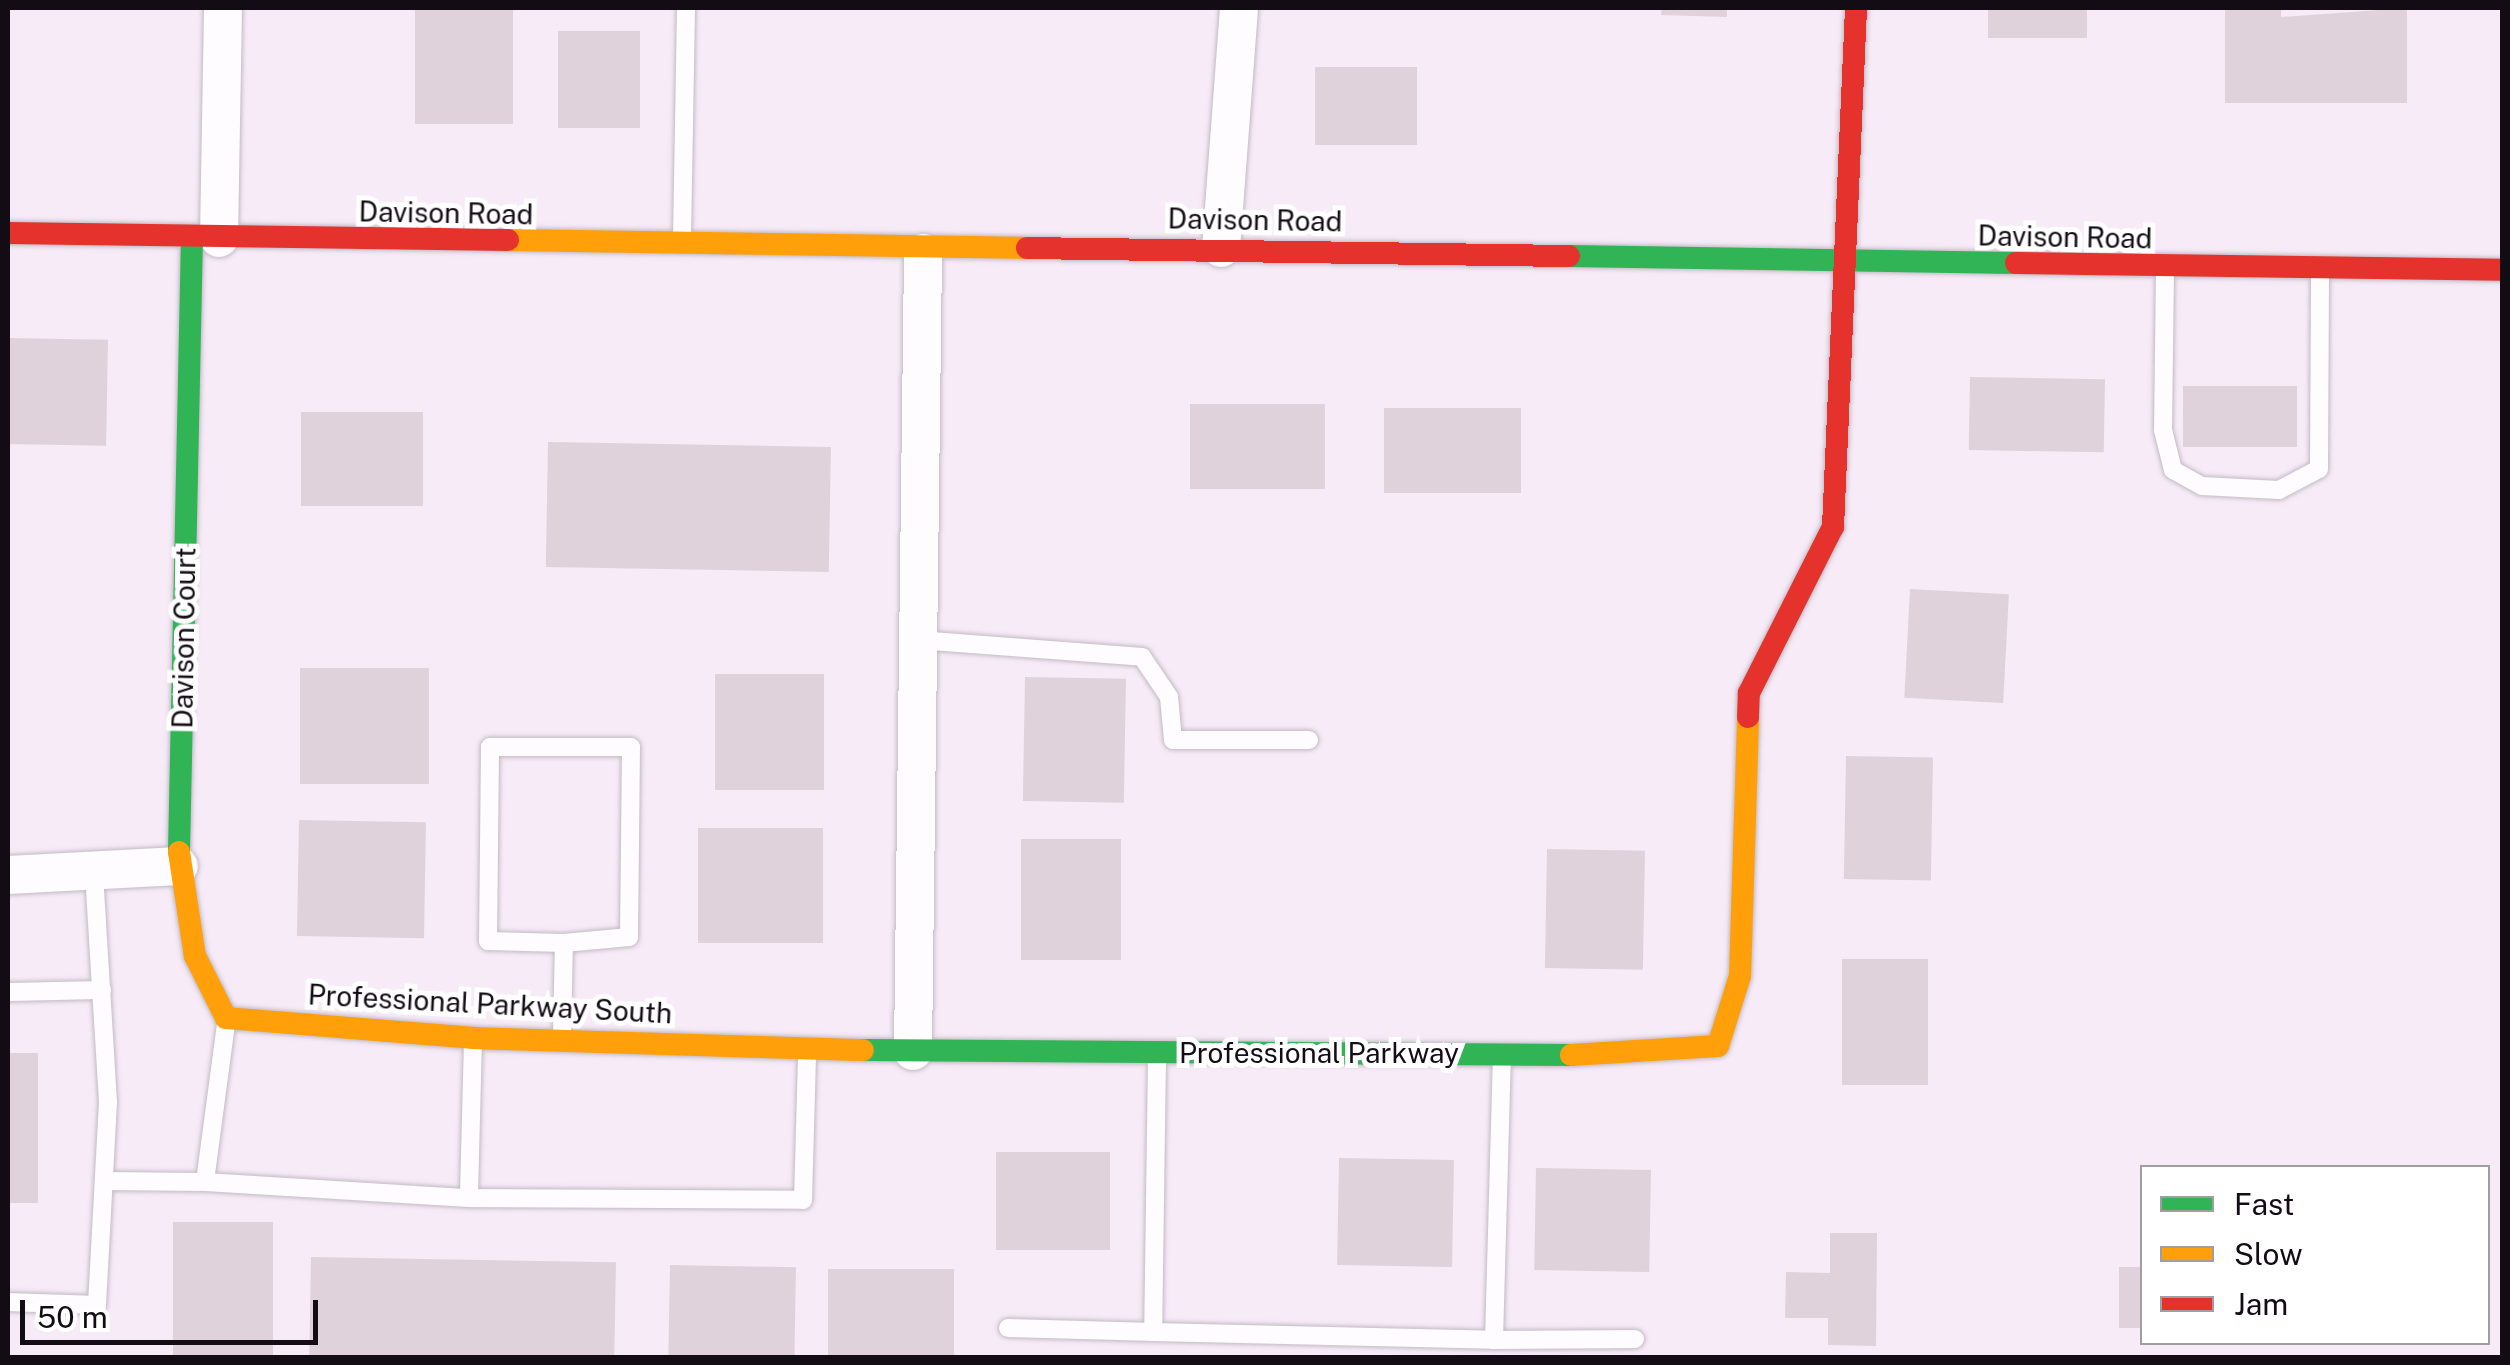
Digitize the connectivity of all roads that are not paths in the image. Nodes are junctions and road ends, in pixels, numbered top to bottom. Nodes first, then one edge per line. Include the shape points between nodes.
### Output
1 (223, 8) edge
2 (686, 8) edge
3 (1239, 8) edge
4 (1856, 8) edge
5 (8, 233) edge
6 (205, 238) junction
7 (682, 248) junction
8 (1221, 248) junction
9 (923, 253) junction
10 (1838, 264) junction
11 (2164, 268) junction
12 (2320, 268) junction
13 (2502, 270) edge
14 (918, 640) junction
15 (1308, 740) dead end
16 (180, 866) junction
17 (94, 870) junction
18 (8, 875) edge
19 (564, 943) junction
20 (102, 990) junction
21 (8, 992) edge
22 (226, 1018) junction
23 (473, 1038) junction
24 (562, 1041) junction
25 (807, 1048) junction
26 (913, 1050) junction
27 (1158, 1052) junction
28 (1502, 1054) junction
29 (104, 1180) junction
30 (205, 1182) junction
31 (468, 1198) junction
32 (8, 1302) edge
33 (1008, 1328) dead end
34 (1155, 1332) junction
35 (1635, 1339) dead end
36 (1494, 1340) junction

1 - 6 street
2 - 7 lane
3 - 8 street
4 - 10 street
5 - 6 street, Davison Road
6 - 7 street, Davison Road
6 - 16 street, Davison Court
7 - 9 street, Davison Road
8 - 9 street, Davison Road
8 - 10 street, Davison Road
9 - 14 street
10 - 11 street, Davison Road
10 - 28 street, Professional Parkway via 1833,527 1749,693 1740,976 1718,1046
11 - 12 street, Davison Road
11 - 12 lane via 2163,430 2172,470 2202,486 2279,490 2319,469
12 - 13 street, Davison Road
14 - 15 lane via 1142,657 1169,697 1173,740
14 - 26 street
16 - 17 street
16 - 22 street via 195,956
17 - 18 street
17 - 20 lane
19 - 19 lane via 488,941 490,747 631,747 629,937
19 - 24 lane
20 - 21 lane
20 - 29 lane
22 - 23 street, Professional Parkway South
22 - 30 lane
23 - 24 street, Professional Parkway South
23 - 31 lane
24 - 25 street, Professional Parkway South
25 - 26 street, Professional Parkway South
25 - 31 lane via 803,1200
26 - 27 street, Professional Parkway
27 - 28 street, Professional Parkway
27 - 34 lane
28 - 36 lane
29 - 30 lane
29 - 32 lane via 96,1305
30 - 31 lane
33 - 34 lane
34 - 36 lane
35 - 36 lane

